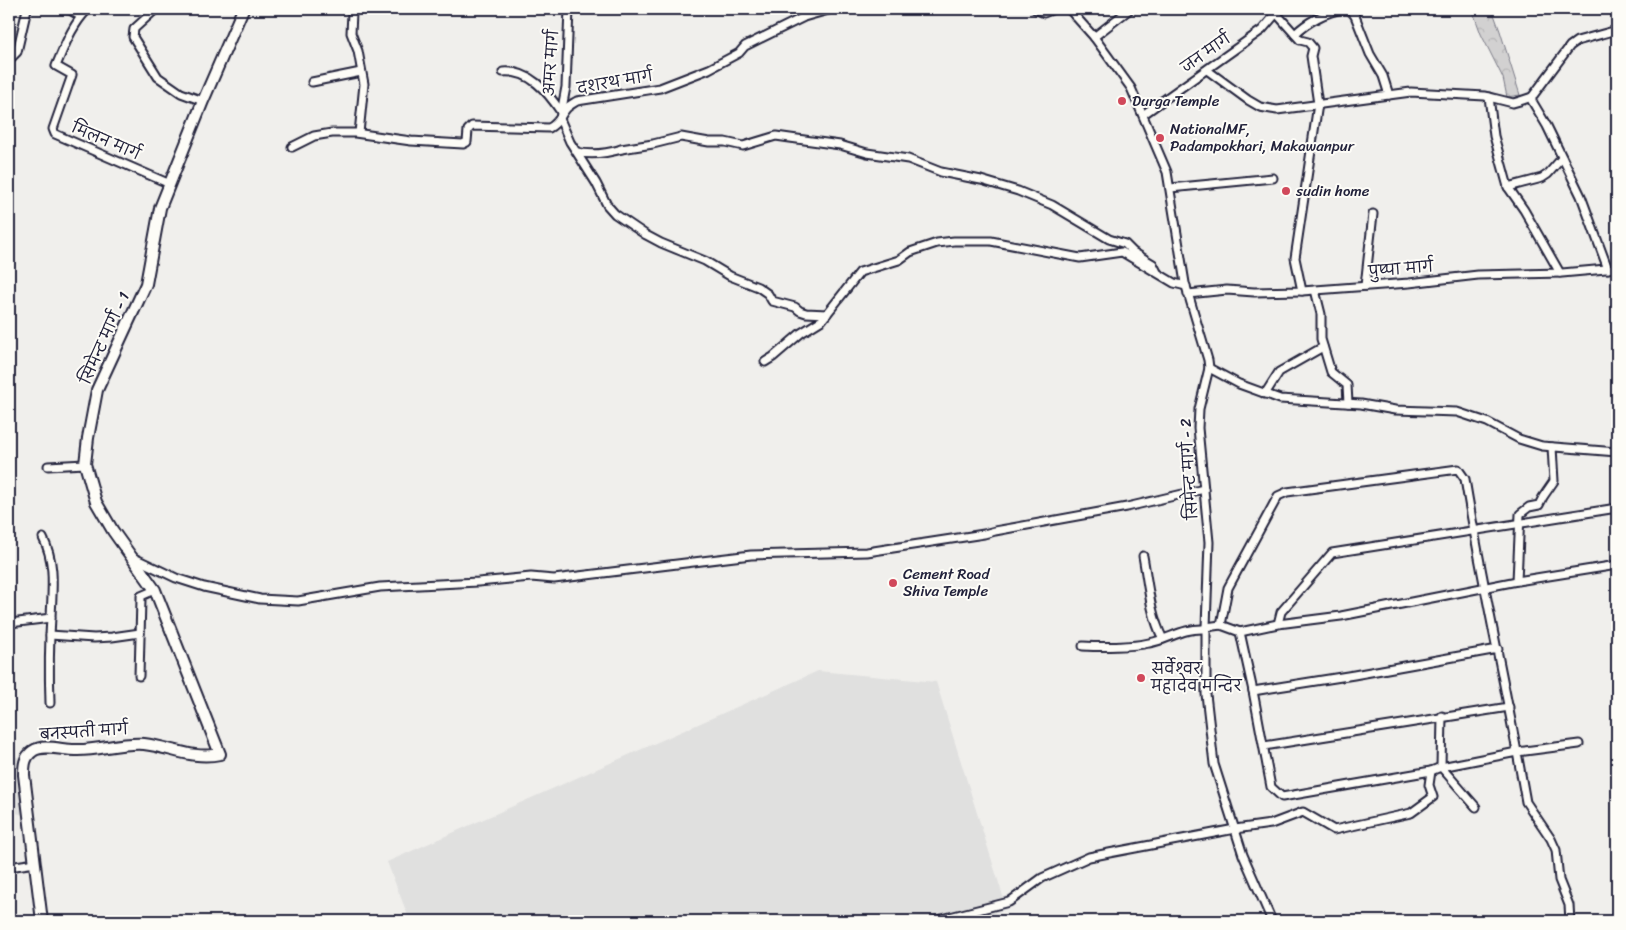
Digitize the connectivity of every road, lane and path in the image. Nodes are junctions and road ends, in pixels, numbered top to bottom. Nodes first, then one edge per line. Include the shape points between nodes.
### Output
1 (27, 9) edge
2 (62, 9) edge
3 (88, 9) edge
4 (156, 9) edge
5 (243, 9) edge
6 (569, 9) edge
7 (832, 9) edge
8 (1035, 9) edge
9 (1054, 9) edge
10 (1069, 9) edge
11 (1082, 9) edge
12 (1130, 9) edge
13 (1344, 9) edge
14 (1348, 9) edge
15 (1278, 11) edge
16 (352, 13) dead end
17 (80, 16) junction
18 (1075, 16) junction
19 (1617, 30) edge
20 (1295, 34) junction
21 (1094, 36) junction
22 (9, 57) edge
23 (1207, 70) junction
24 (361, 72) junction
25 (503, 72) dead end
26 (312, 82) dead end
27 (1389, 95) junction
28 (1489, 97) junction
29 (1532, 97) junction
30 (203, 101) junction
31 (1318, 104) junction
32 (1144, 114) junction
33 (560, 116) junction
34 (359, 133) junction
35 (292, 147) dead end
36 (577, 152) junction
37 (1562, 158) junction
38 (1273, 178) dead end
39 (170, 184) junction
40 (1508, 187) junction
41 (1170, 188) junction
42 (1373, 214) dead end
43 (1617, 268) edge
44 (1608, 269) junction
45 (1157, 272) junction
46 (1560, 273) junction
47 (1365, 286) junction
48 (1187, 290) junction
49 (1315, 290) junction
50 (1302, 291) junction
51 (827, 314) junction
52 (1323, 347) junction
53 (764, 362) dead end
54 (1208, 368) junction
55 (1266, 394) junction
56 (1348, 403) junction
57 (1552, 447) junction
58 (1617, 452) edge
59 (85, 464) junction
60 (48, 466) dead end
61 (1204, 489) junction
62 (1617, 508) edge
63 (1520, 524) junction
64 (1474, 532) junction
65 (43, 538) dead end
66 (1143, 556) dead end
67 (131, 557) junction
68 (1617, 565) edge
69 (1517, 581) junction
70 (1484, 588) junction
71 (155, 590) junction
72 (51, 618) junction
73 (10, 623) dead end
74 (1278, 624) junction
75 (1221, 625) junction
76 (1206, 628) junction
77 (1240, 632) junction
78 (140, 633) junction
79 (50, 635) junction
80 (1163, 639) junction
81 (1083, 646) dead end
82 (1498, 649) junction
83 (139, 676) dead end
84 (1253, 691) junction
85 (50, 702) dead end
86 (1508, 707) junction
87 (1442, 716) junction
88 (1579, 744) dead end
89 (1264, 746) junction
90 (1517, 752) junction
91 (220, 754) joint
92 (1441, 767) junction
93 (1431, 771) junction
94 (1476, 807) dead end
95 (1235, 829) junction
96 (36, 863) junction
97 (9, 867) edge
98 (42, 921) edge
99 (934, 921) edge
100 (1272, 921) edge
101 (1570, 921) edge

1 - 22 street via 17,52
2 - 17 street
3 - 17 street, मिलन मार्ग
4 - 30 street via 134,29 133,37 158,77 181,93
5 - 30 street, सिमेन्ट मार्ग - 1
6 - 33 street, अमर मार्ग via 566,87
7 - 33 street, दशरथ मार्ग via 804,17 745,46 739,53 709,69 660,88 577,101
8 - 9 street via 1044,13
10 - 18 street, सिमेन्ट मार्ग - 2
11 - 18 street
12 - 21 street
13 - 20 street via 1330,11
14 - 27 street via 1355,16
15 - 20 street
15 - 23 street, जन मार्ग via 1262,30
16 - 24 street via 351,33
17 - 39 street, मिलन मार्ग via 56,66 72,75 53,129 55,134
18 - 21 street, सिमेन्ट मार्ग - 2
19 - 29 street via 1570,46
20 - 31 street via 1313,48 1311,56
21 - 32 street, सिमेन्ट मार्ग - 2 via 1131,88
23 - 31 street via 1260,107 1277,110
23 - 32 street, जन मार्ग
24 - 26 street
24 - 34 street via 364,84
25 - 33 street via 532,79 548,94
27 - 28 street via 1411,92
27 - 31 street
28 - 29 street via 1513,103
28 - 40 street via 1494,136
29 - 37 street
30 - 39 street, सिमेन्ट मार्ग - 1
31 - 50 street via 1294,258
32 - 41 street, सिमेन्ट मार्ग - 2
33 - 34 street, दशरथ मार्ग via 549,128 472,126 468,130 467,142 463,144
33 - 36 street
34 - 35 street, दशरथ मार्ग via 314,136
36 - 45 street via 612,153 681,138 742,146 776,136 908,159 941,172 981,180 1037,198 1109,239 1125,244 1154,264
36 - 51 street via 606,205 637,230 758,287 772,301 806,313
37 - 40 street via 1542,178
37 - 44 street via 1581,196
38 - 41 street
39 - 59 street, सिमेन्ट मार्ग - 1 via 160,208 146,284 97,390
40 - 46 street
41 - 48 street, सिमेन्ट मार्ग - 2
42 - 47 street
43 - 44 street, पुष्पा मार्ग
44 - 46 street, पुष्पा मार्ग
45 - 48 street
45 - 51 street via 1122,252 1080,258 991,241 954,241 910,252 899,260 860,272
46 - 47 street, पुष्पा मार्ग via 1478,275
47 - 49 street, पुष्पा मार्ग
48 - 50 street, पुष्पा मार्ग
48 - 54 street, सिमेन्ट मार्ग - 2
49 - 50 street, पुष्पा मार्ग
49 - 52 street via 1321,314
51 - 53 street
52 - 55 street via 1280,372
52 - 56 street via 1331,372 1347,384
54 - 55 street
54 - 61 street, सिमेन्ट मार्ग - 2 via 1198,428
55 - 56 street via 1280,399
56 - 57 street via 1395,410 1457,412 1487,422 1519,439
57 - 58 street
57 - 63 street via 1554,481 1539,505 1520,514
59 - 60 street
59 - 67 street, सिमेन्ट मार्ग - 1 via 96,502
61 - 67 street via 984,534 867,552 751,555 554,579 531,577 380,587 298,601 260,599 204,587
61 - 76 street, सिमेन्ट मार्ग - 2 via 1209,542
62 - 63 street
63 - 64 street
63 - 69 street
64 - 70 street
64 - 74 street via 1332,553 1281,612
64 - 75 street via 1465,479 1458,469 1287,492 1278,496 1228,588
65 - 72 street via 48,547 53,577
66 - 80 street via 1157,627
67 - 71 street, सिमेन्ट मार्ग - 1
68 - 69 street
69 - 70 street
70 - 74 street via 1341,616
70 - 82 street
71 - 78 street via 142,596
71 - 91 street, सिमेन्ट मार्ग - 1
72 - 73 street
72 - 79 street
74 - 77 street
75 - 76 street
75 - 77 street
76 - 80 street via 1192,629
76 - 95 street, सिमेन्ट मार्ग - 2 via 1206,694 1214,764
77 - 84 street
78 - 79 street via 94,638
78 - 83 street
79 - 85 street
80 - 81 street via 1149,644
82 - 84 street
82 - 86 street
84 - 89 street
86 - 87 street
86 - 90 street
87 - 89 street
87 - 92 street
88 - 90 street
89 - 93 street via 1271,787 1282,797
90 - 92 street
90 - 101 street via 1526,802 1556,850 1559,880 1569,906
91 - 96 street, बनस्पती मार्ग via 185,755 144,744 91,750 34,750 25,761 24,768
92 - 93 street
92 - 94 street
93 - 95 street via 1428,781 1433,798 1411,813 1334,830 1302,812 1271,824
95 - 99 street via 1089,857 1042,878 1009,902
95 - 100 street, सिमेन्ट मार्ग - 2
96 - 97 street
96 - 98 street, बनस्पती मार्ग

